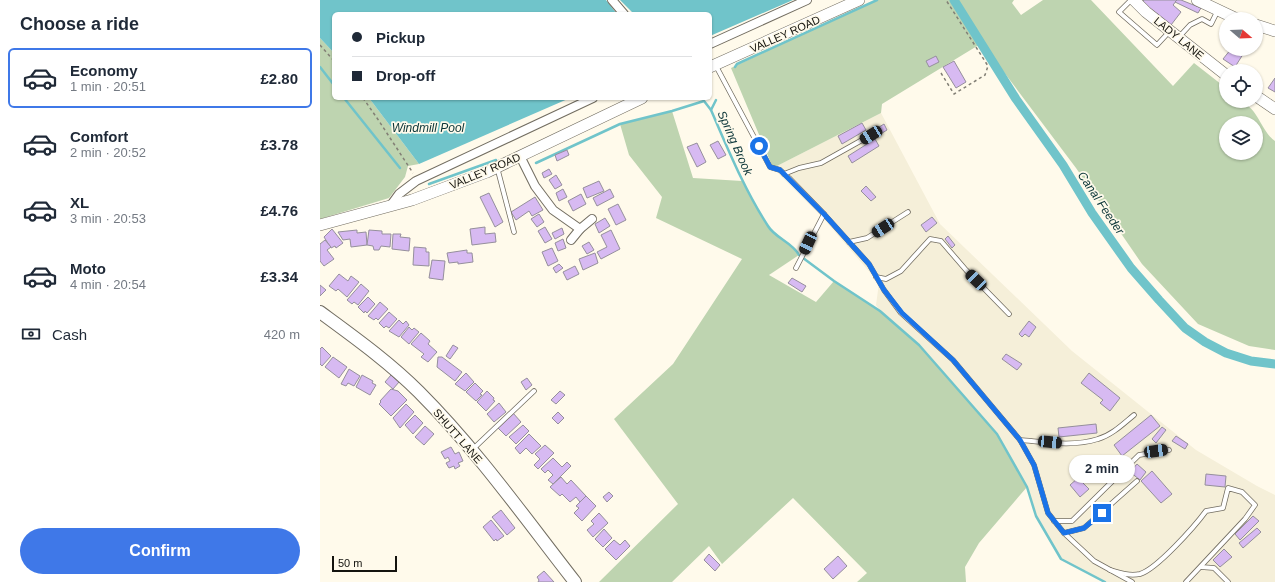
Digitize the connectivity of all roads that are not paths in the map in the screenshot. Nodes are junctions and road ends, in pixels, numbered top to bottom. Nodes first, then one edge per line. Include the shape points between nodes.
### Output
1 (612, 0) edge
2 (807, 0) edge
3 (859, 0) edge
4 (1131, 0) edge
5 (1134, 0) edge
6 (1197, 0) edge
7 (1218, 10) junction
8 (622, 12) edge
9 (1222, 12) edge
10 (1263, 27) edge
11 (1275, 31) edge
12 (1174, 34) junction
13 (712, 43) edge
14 (713, 66) edge
15 (1219, 69) edge
16 (589, 100) edge
17 (638, 100) edge
18 (1263, 101) edge
19 (1275, 109) edge
20 (871, 135) dead end
21 (520, 156) junction
22 (497, 167) junction
23 (784, 174) junction
24 (391, 205) junction
25 (908, 212) dead end
26 (824, 214) junction
27 (592, 219) dead end
28 (320, 225) edge
29 (580, 229) junction
30 (514, 232) dead end
31 (571, 240) dead end
32 (849, 242) junction
33 (796, 268) dead end
34 (876, 277) junction
35 (320, 312) edge
36 (1009, 314) dead end
37 (534, 391) dead end
38 (1134, 415) dead end
39 (1020, 440) junction
40 (1168, 450) dead end
41 (471, 451) junction
42 (1138, 481) dead end
43 (1054, 521) junction
44 (1064, 533) junction
45 (1200, 567) junction
46 (1110, 570) junction
47 (575, 582) edge
48 (1132, 582) edge
49 (1186, 582) edge
50 (1228, 582) edge

1 - 8 street
2 - 13 street
3 - 14 street, VALLEY ROAD
4 - 12 lane via 1119,12 1157,45
5 - 12 street, LADY LANE
6 - 7 street
7 - 9 street
7 - 12 lane via 1211,24 1202,19
10 - 11 street
12 - 15 street, LADY LANE
14 - 23 lane via 770,167
16 - 24 street via 416,180
17 - 21 street, VALLEY ROAD
18 - 19 street
20 - 23 lane via 821,164
21 - 22 street, VALLEY ROAD
21 - 29 street via 535,186 553,210
22 - 24 street, VALLEY ROAD
22 - 30 lane
23 - 26 lane
24 - 28 street, VALLEY ROAD
25 - 32 lane via 867,238
26 - 32 lane
26 - 33 lane
27 - 29 street
29 - 31 street
32 - 34 lane via 869,264
34 - 36 lane via 886,278 900,271 930,239 941,241
34 - 39 lane via 902,313 953,360
35 - 41 main road, SHUTT LANE via 360,342 418,392
37 - 41 lane
38 - 39 lane via 1114,431 1098,439 1064,444
39 - 43 lane via 1034,465 1048,513
40 - 43 lane via 1139,455 1072,521
41 - 47 main road, SHUTT LANE
42 - 44 lane via 1084,528
43 - 44 lane
44 - 46 lane via 1094,561
45 - 46 lane via 1255,505 1242,492 1228,488 1223,508 1206,511 1151,568 1140,574 1128,575
45 - 49 lane
45 - 50 lane via 1214,568
46 - 48 lane

